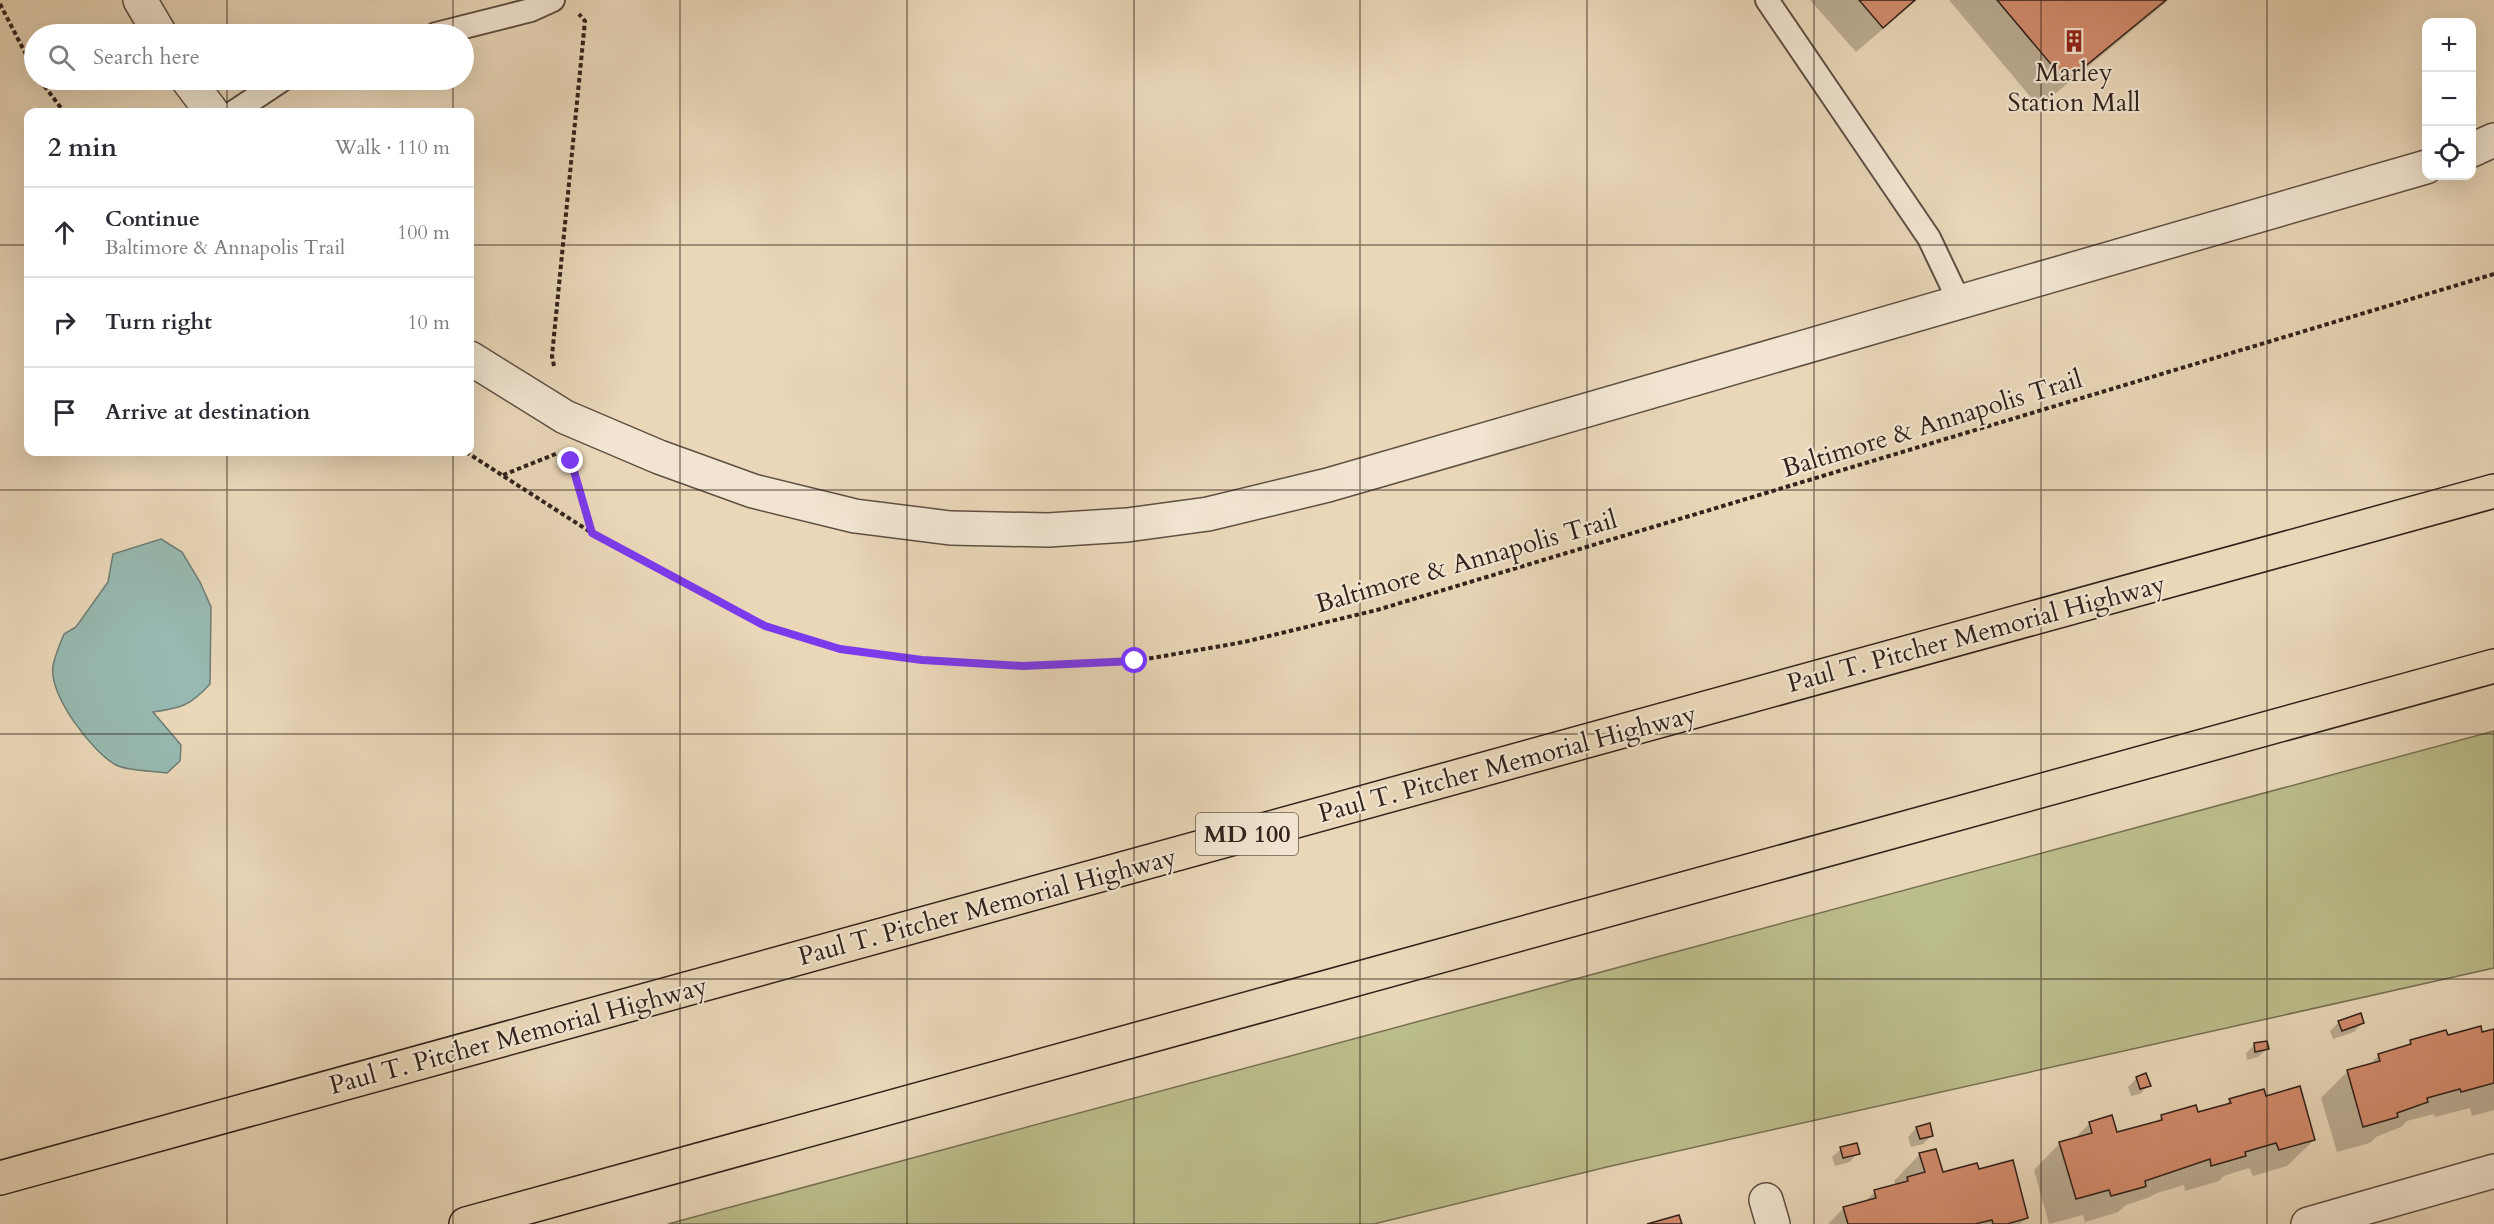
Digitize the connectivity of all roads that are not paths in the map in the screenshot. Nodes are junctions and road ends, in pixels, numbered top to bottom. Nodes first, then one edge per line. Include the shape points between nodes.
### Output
1 (140, 0) edge
2 (1767, 0) edge
3 (563, 4) edge
4 (154, 24) edge
5 (474, 24) edge
6 (196, 90) edge
7 (267, 90) edge
8 (209, 108) edge
9 (240, 108) edge
10 (2494, 140) edge
11 (2476, 148) edge
12 (2494, 157) edge
13 (2476, 159) edge
14 (2422, 168) edge
15 (1960, 303) junction
16 (474, 361) edge
17 (2494, 491) edge
18 (2494, 666) edge
19 (2494, 1171) edge
20 (0, 1178) edge
21 (2369, 1216) edge
22 (466, 1224) edge
23 (2308, 1224) edge

1 - 4 street
2 - 15 lane via 1929,238
3 - 5 lane
6 - 8 street
7 - 9 lane
10 - 11 street
12 - 13 street
14 - 15 street
15 - 16 street via 1328,485 1208,514 1048,530 950,528 855,516 753,491 659,457 567,433
17 - 20 highway, Paul T. Pitcher Memorial Highway / MD 100
18 - 22 highway
19 - 21 street
21 - 23 street

